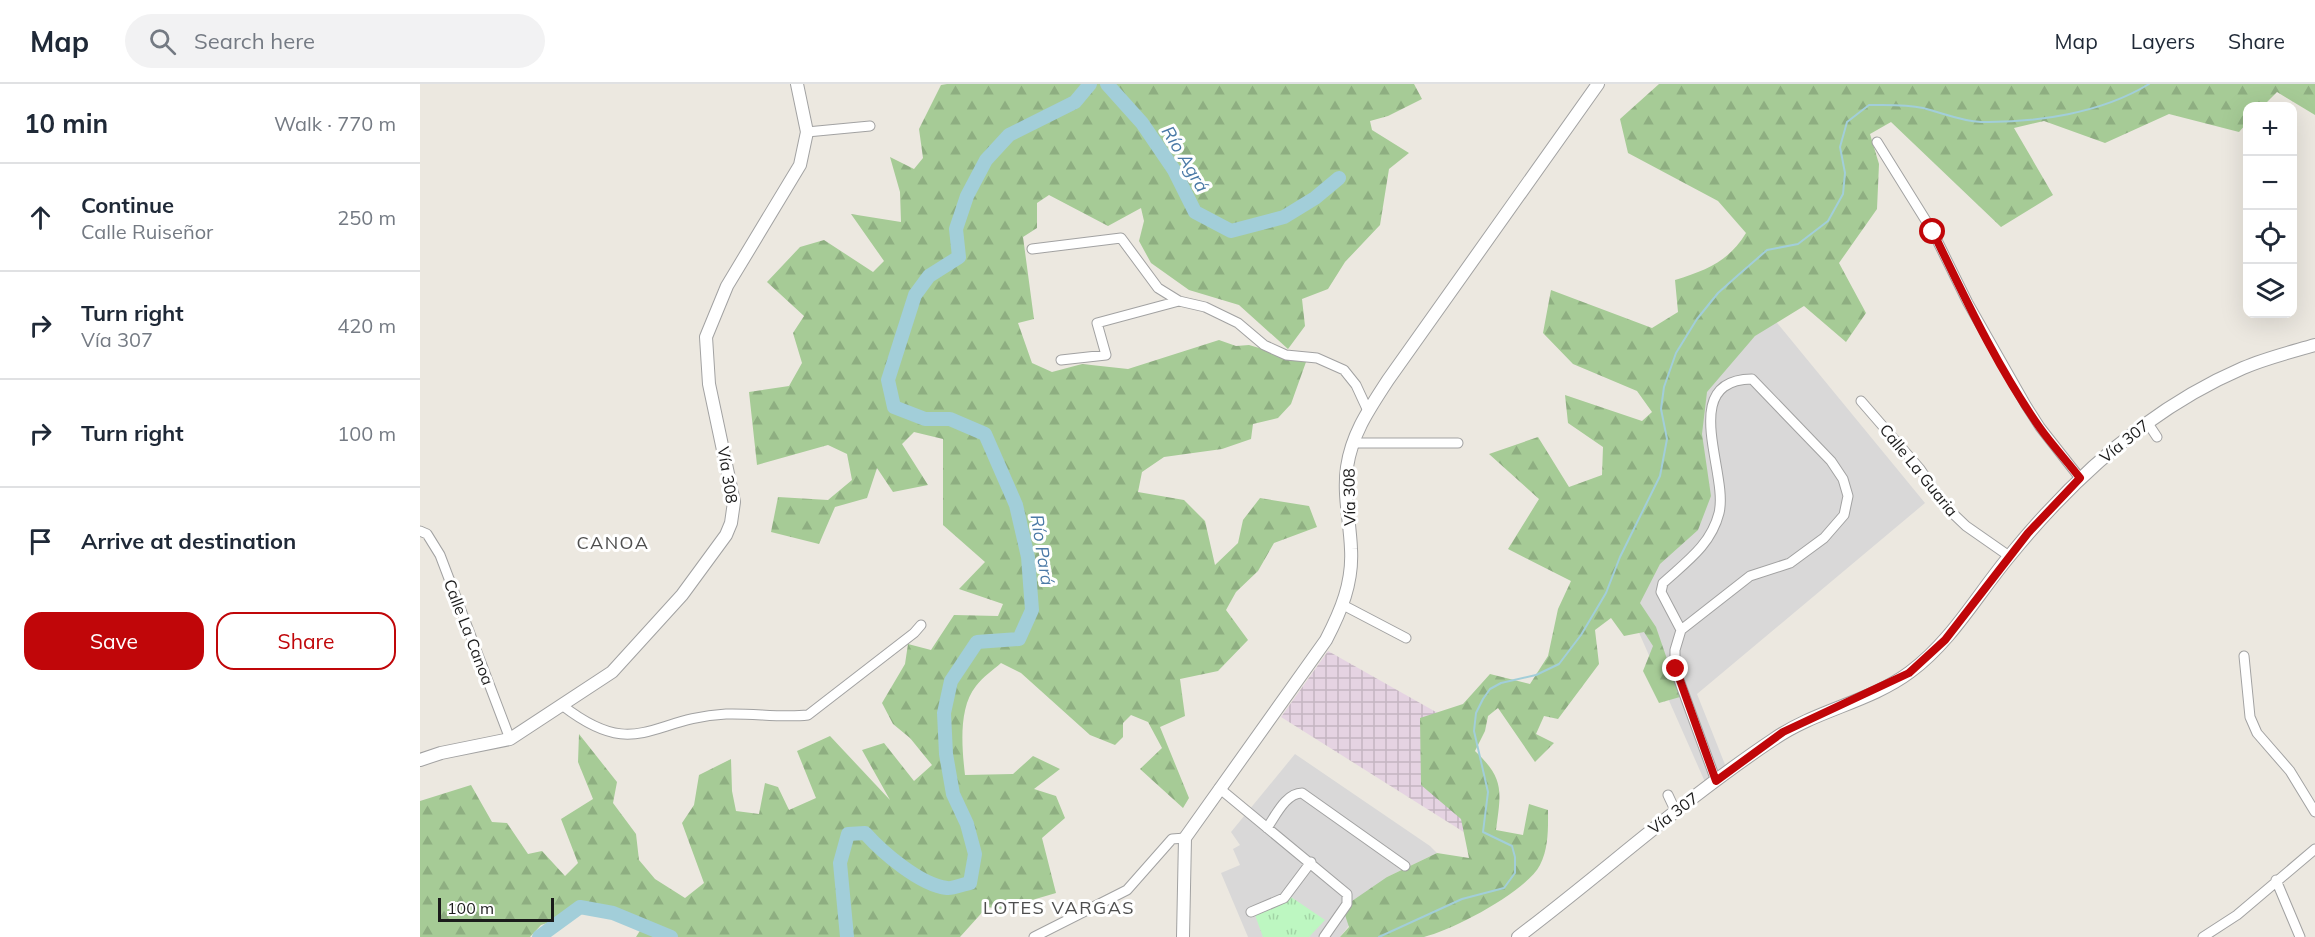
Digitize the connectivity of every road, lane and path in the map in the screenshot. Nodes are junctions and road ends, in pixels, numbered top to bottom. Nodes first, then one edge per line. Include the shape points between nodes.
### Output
1 (797, 84) edge
2 (1598, 84) edge
3 (870, 126) dead end
4 (807, 132) junction
5 (1877, 142) dead end
6 (1032, 249) dead end
7 (1179, 301) junction
8 (2315, 345) edge
9 (1061, 360) dead end
10 (1862, 401) dead end
11 (1368, 411) junction
12 (2147, 422) junction
13 (2157, 437) dead end
14 (1352, 443) junction
15 (1458, 443) dead end
16 (2080, 478) junction
17 (420, 531) edge
18 (2009, 556) junction
19 (1344, 605) junction
20 (921, 625) dead end
21 (1681, 630) junction
22 (1406, 638) dead end
23 (2244, 656) dead end
24 (563, 706) junction
25 (510, 739) junction
26 (420, 760) edge
27 (1716, 781) junction
28 (1219, 788) junction
29 (1668, 795) dead end
30 (1675, 810) junction
31 (2315, 812) edge
32 (1267, 828) junction
33 (1185, 838) junction
34 (2315, 849) edge
35 (1311, 862) junction
36 (1405, 866) dead end
37 (2276, 880) junction
38 (1251, 912) dead end
39 (1034, 937) edge
40 (1183, 937) edge
41 (1324, 937) edge
42 (1518, 937) edge
43 (2203, 937) edge
44 (2300, 937) edge

1 - 4 street, Vía 308
2 - 11 street, Vía 308
3 - 4 street
4 - 24 street, Vía 308 via 800,165 727,286 706,337 709,384 734,502 731,524 696,576 636,648 612,672
5 - 16 street via 1933,232 1968,303 2040,428
6 - 7 street via 1121,238 1158,288
7 - 9 street via 1097,323 1106,355
7 - 11 street via 1205,307 1238,323 1264,345 1286,356 1317,358 1344,370
8 - 12 street, Vía 307 via 2235,376 2172,405
10 - 18 street, Calle La Guaria via 1920,469 1944,505
11 - 14 street, Vía 308
12 - 13 street
12 - 16 street, Vía 307
14 - 15 street
14 - 19 street, Vía 308 via 1346,479 1350,574
16 - 18 street, Vía 307
17 - 25 street, Calle La Canoa via 427,534 440,555
18 - 27 street, Vía 307 via 1945,640 1909,673 1783,732
19 - 22 street
19 - 28 street, Vía 308 via 1326,640
20 - 24 street via 808,715 704,716 648,732 617,735 587,724
21 - 21 street via 1661,592 1663,583 1705,545 1720,512 1720,482 1710,413 1720,390 1738,379 1752,379 1837,470 1848,496 1844,515 1824,538 1790,562 1750,576
21 - 27 street via 1675,650 1676,669
23 - 31 street via 2250,717 2257,733 2290,771
24 - 25 street, Vía 308
25 - 26 street, Vía 308
27 - 30 street, Vía 307
28 - 32 street
28 - 33 street, Vía 308
29 - 30 street
30 - 42 street, Vía 307
32 - 35 street
32 - 36 street via 1288,798 1302,793
33 - 39 street via 1172,839 1127,890
33 - 40 street
34 - 37 street
35 - 38 street via 1284,898
35 - 41 street via 1347,894 1347,904
37 - 43 street via 2237,915
37 - 44 street

